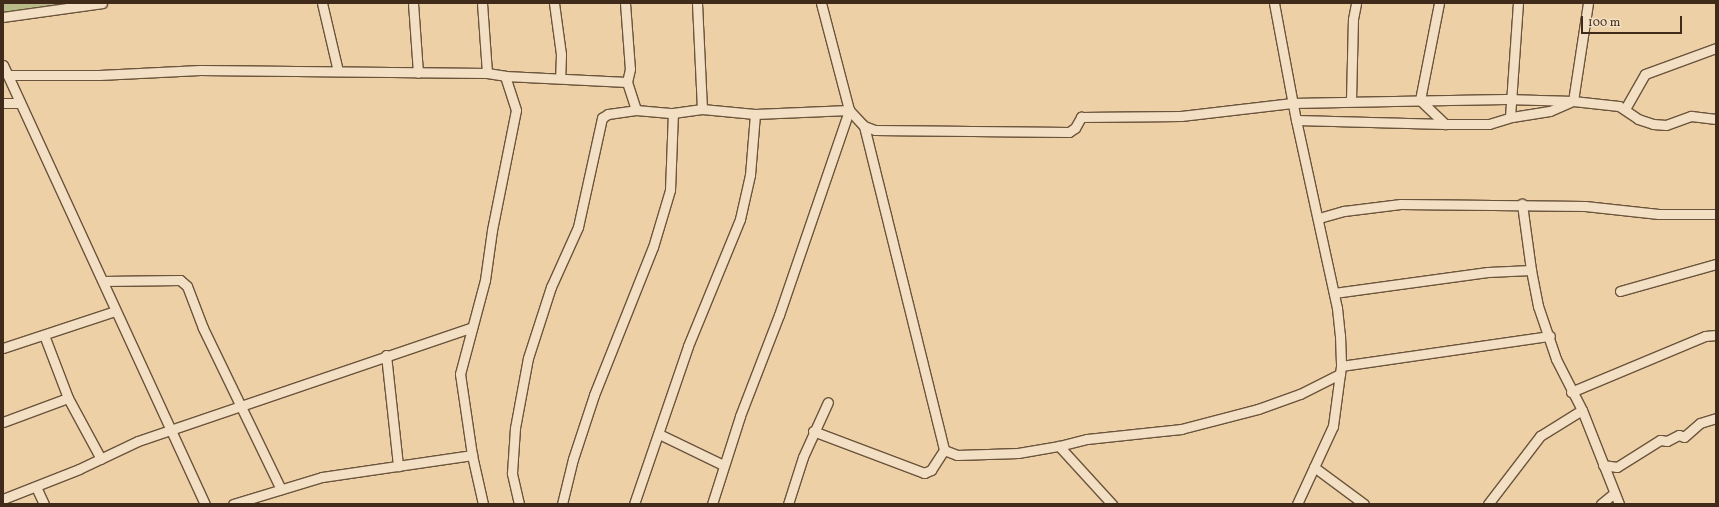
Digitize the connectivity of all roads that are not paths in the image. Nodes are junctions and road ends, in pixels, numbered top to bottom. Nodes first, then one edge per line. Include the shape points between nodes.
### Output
1 (102, 3) edge
2 (322, 3) edge
3 (413, 3) edge
4 (482, 3) edge
5 (554, 3) edge
6 (625, 3) edge
7 (697, 3) edge
8 (821, 3) edge
9 (1274, 3) edge
10 (1356, 3) edge
11 (1439, 3) edge
12 (1518, 3) edge
13 (1588, 3) edge
14 (3, 17) edge
15 (1716, 48) edge
16 (3, 65) edge
17 (338, 71) junction
18 (487, 72) junction
19 (418, 73) junction
20 (8, 75) junction
21 (505, 76) junction
22 (560, 78) junction
23 (627, 82) junction
24 (1511, 99) junction
25 (1351, 100) junction
26 (1420, 100) junction
27 (1573, 101) junction
28 (3, 103) edge
29 (20, 103) junction
30 (1292, 103) junction
31 (1625, 108) junction
32 (702, 109) junction
33 (636, 110) junction
34 (849, 110) junction
35 (673, 113) junction
36 (755, 114) junction
37 (1510, 117) junction
38 (1716, 119) edge
39 (1296, 120) junction
40 (1445, 124) junction
41 (864, 126) junction
42 (1522, 204) junction
43 (1716, 214) edge
44 (1319, 218) junction
45 (1716, 264) edge
46 (1531, 270) junction
47 (103, 281) junction
48 (1620, 291) dead end
49 (1334, 293) junction
50 (115, 311) junction
51 (472, 327) junction
52 (44, 335) junction
53 (1716, 335) edge
54 (1550, 336) junction
55 (3, 348) edge
56 (386, 355) junction
57 (1341, 370) junction
58 (1571, 392) junction
59 (68, 398) junction
60 (828, 402) dead end
61 (241, 405) junction
62 (1582, 410) junction
63 (1716, 418) edge
64 (3, 422) edge
65 (170, 430) junction
66 (814, 431) junction
67 (659, 434) junction
68 (1059, 446) junction
69 (944, 450) junction
70 (472, 455) junction
71 (101, 459) junction
72 (723, 465) junction
73 (1603, 465) junction
74 (398, 466) junction
75 (1314, 467) junction
76 (36, 486) junction
77 (281, 489) junction
78 (1614, 494) junction
79 (3, 499) edge
80 (44, 504) edge
81 (205, 504) edge
82 (233, 504) edge
83 (483, 504) edge
84 (519, 504) edge
85 (562, 504) edge
86 (634, 504) edge
87 (712, 504) edge
88 (788, 504) edge
89 (1112, 504) edge
90 (1297, 504) edge
91 (1364, 504) edge
92 (1488, 504) edge
93 (1601, 504) edge
94 (1619, 504) edge

1 - 14 street
2 - 17 street
3 - 19 street
4 - 18 street
5 - 22 street via 561,54
6 - 23 street via 630,69
7 - 32 street
8 - 34 street
9 - 30 street
10 - 25 street via 1353,19
11 - 26 street
12 - 24 street
13 - 27 street
15 - 31 street via 1644,74
16 - 20 street
17 - 19 street
17 - 20 street via 200,70 99,75
18 - 19 street
18 - 21 street
20 - 29 street
21 - 22 street
21 - 51 street via 516,110 492,230 485,280
22 - 23 street
23 - 33 street
24 - 26 street
24 - 27 street
24 - 37 street
25 - 26 street
25 - 30 street
26 - 40 street
27 - 31 street
27 - 37 street via 1550,111
28 - 29 street
29 - 47 street
30 - 39 street
30 - 41 street via 1181,116 1081,117 1075,128 1069,132 875,130
31 - 38 street via 1638,119 1653,124 1666,125 1692,116
32 - 35 street
32 - 36 street
33 - 35 street
33 - 84 street via 608,114 602,118 596,157 578,227 551,287 528,358 515,428 512,473
34 - 36 street
34 - 41 street
34 - 72 street via 779,315
35 - 85 street via 670,190 653,247 594,395 571,466
36 - 67 street via 750,175 740,219 688,346
37 - 40 street via 1489,124
39 - 40 street
39 - 44 street
41 - 69 street
42 - 43 street via 1585,206 1659,214
42 - 44 street via 1401,204 1344,211
42 - 46 street
44 - 49 street
45 - 48 street
46 - 49 street via 1488,272
46 - 54 street via 1538,306
47 - 50 street
47 - 61 street via 180,280 187,286
49 - 57 street via 1340,328
50 - 52 street
50 - 65 street
51 - 56 street
51 - 70 street via 460,374
52 - 55 street
52 - 59 street
53 - 58 street via 1705,336
54 - 57 street
54 - 58 street via 1556,359
56 - 61 street
56 - 74 street
57 - 68 street via 1300,394 1258,409 1181,429 1087,439
57 - 75 street via 1333,426
58 - 62 street
59 - 64 street
59 - 71 street
60 - 66 street
61 - 65 street
61 - 77 street
62 - 73 street
62 - 92 street via 1540,436
63 - 73 street via 1700,423 1684,437 1679,435 1668,441 1660,440 1617,467
65 - 71 street
65 - 81 street
66 - 69 street via 924,473 931,470
66 - 88 street
67 - 72 street
67 - 86 street
68 - 69 street via 1018,453 957,455
68 - 89 street
70 - 74 street
70 - 83 street
71 - 76 street
72 - 87 street
73 - 78 street
74 - 77 street via 322,477
75 - 90 street
75 - 91 street
76 - 79 street
76 - 80 street
77 - 82 street
78 - 93 street
78 - 94 street

